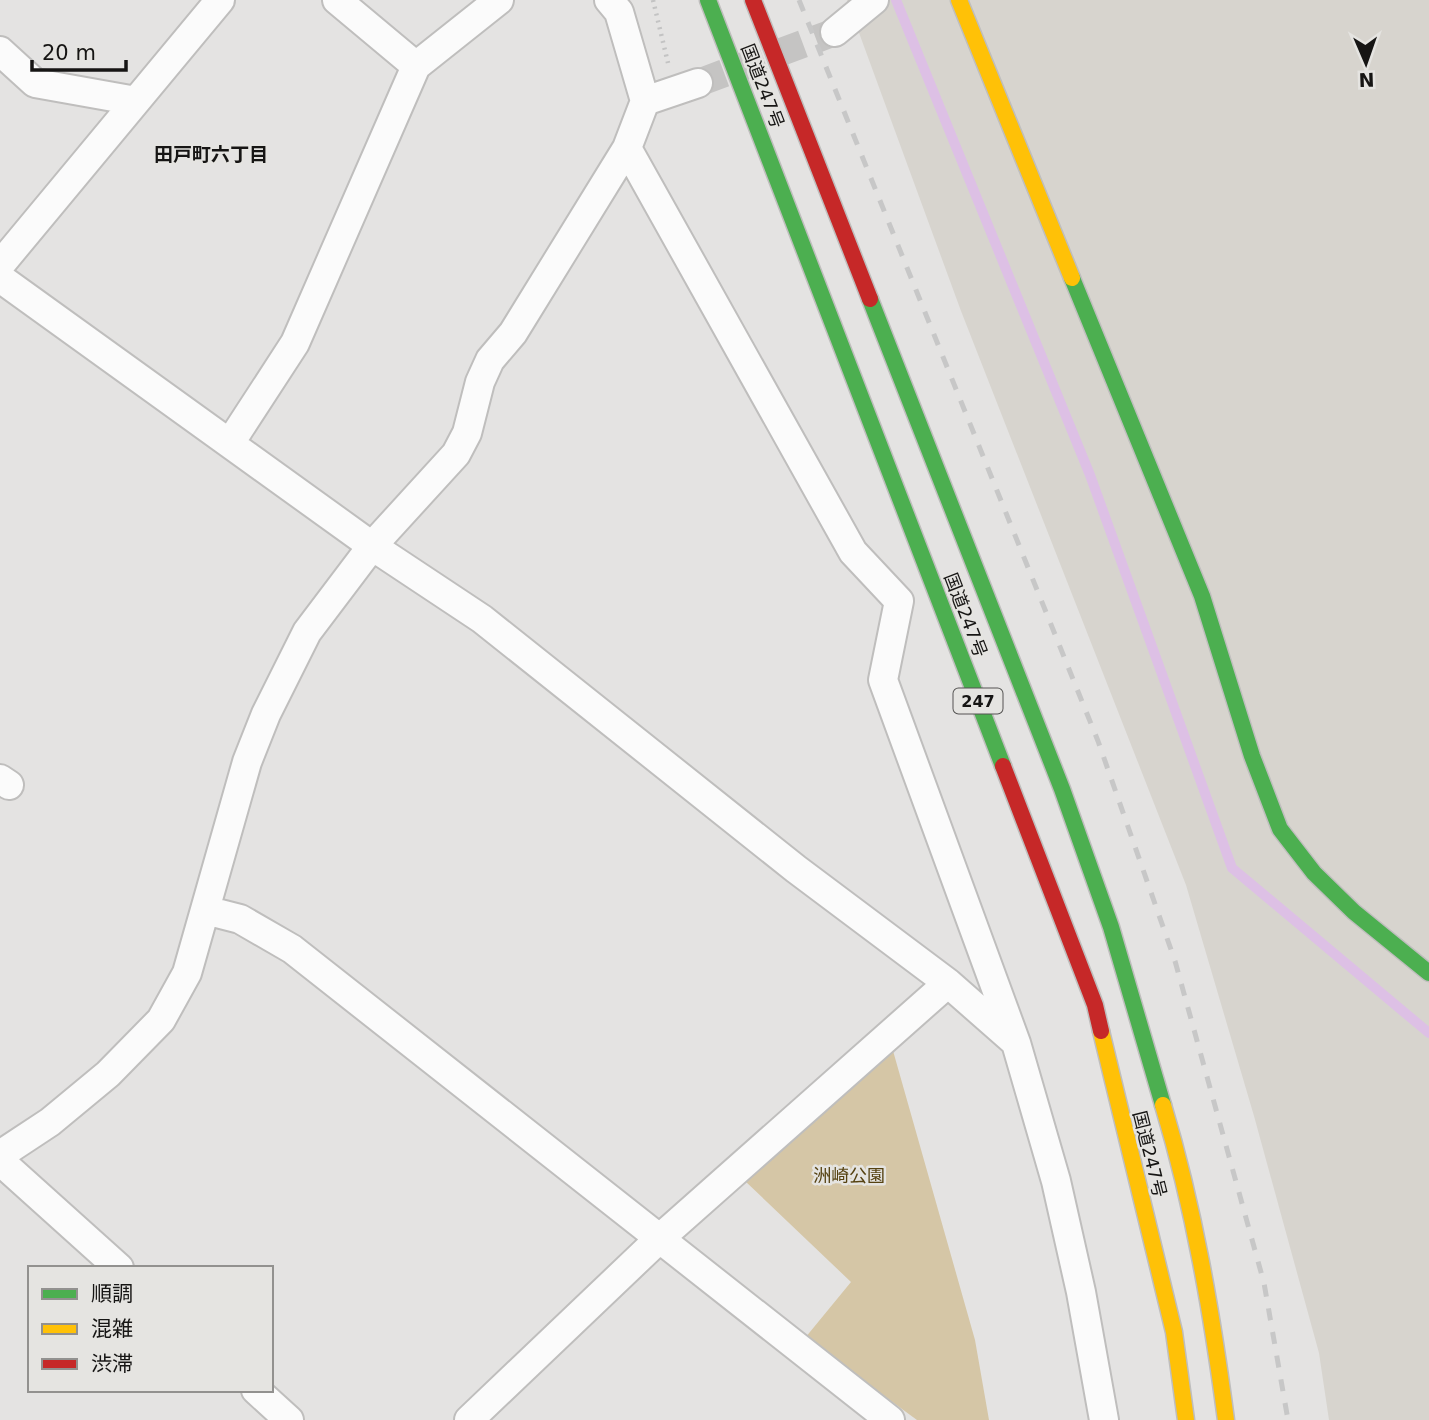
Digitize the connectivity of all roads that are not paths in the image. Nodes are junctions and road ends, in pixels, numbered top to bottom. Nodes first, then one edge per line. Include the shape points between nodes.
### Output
1 (220, 0) edge
2 (337, 0) edge
3 (499, 0) edge
4 (609, 0) edge
5 (708, 0) edge
6 (753, 0) edge
7 (874, 0) edge
8 (959, 0) edge
9 (835, 32) tunnel mouth
10 (0, 51) edge
11 (416, 66) junction
12 (687, 87) tunnel mouth
13 (136, 101) junction
14 (645, 101) junction
15 (627, 148) junction
16 (0, 265) edge
17 (0, 278) edge
18 (230, 443) junction
19 (372, 546) junction
20 (205, 911) junction
21 (1429, 973) edge
22 (948, 983) junction
23 (1016, 1043) junction
24 (0, 1155) edge
25 (0, 1161) edge
26 (659, 1238) junction
27 (117, 1266) edge
28 (258, 1392) edge
29 (289, 1420) edge
30 (469, 1420) edge
31 (890, 1420) edge
32 (1104, 1420) edge
33 (1186, 1420) edge
34 (1226, 1420) edge

1 - 13 street
2 - 11 street
3 - 11 street
4 - 14 street via 619,12
5 - 33 main road, 国道247号 / 247 via 1095,1005 1174,1332
6 - 34 main road, 国道247号 / 247 via 1062,789 1111,928 1174,1140 1213,1323
7 - 9 street
8 - 21 main road via 1202,596 1280,829 1314,873 1354,912
10 - 13 street via 35,83
11 - 18 street via 295,343
12 - 14 street
13 - 16 street
14 - 15 street
15 - 19 street via 513,333 490,360 456,454
15 - 23 street via 853,552 899,601 883,680
17 - 18 street
18 - 19 street
19 - 20 street via 307,632 266,715 247,762
19 - 22 street via 482,619 785,861
20 - 24 street via 187,973 161,1020 108,1074 50,1122
20 - 26 street via 240,919 292,949
22 - 23 street
22 - 26 street
23 - 32 street via 1056,1181
25 - 27 street
26 - 30 street
26 - 31 street
28 - 29 street

